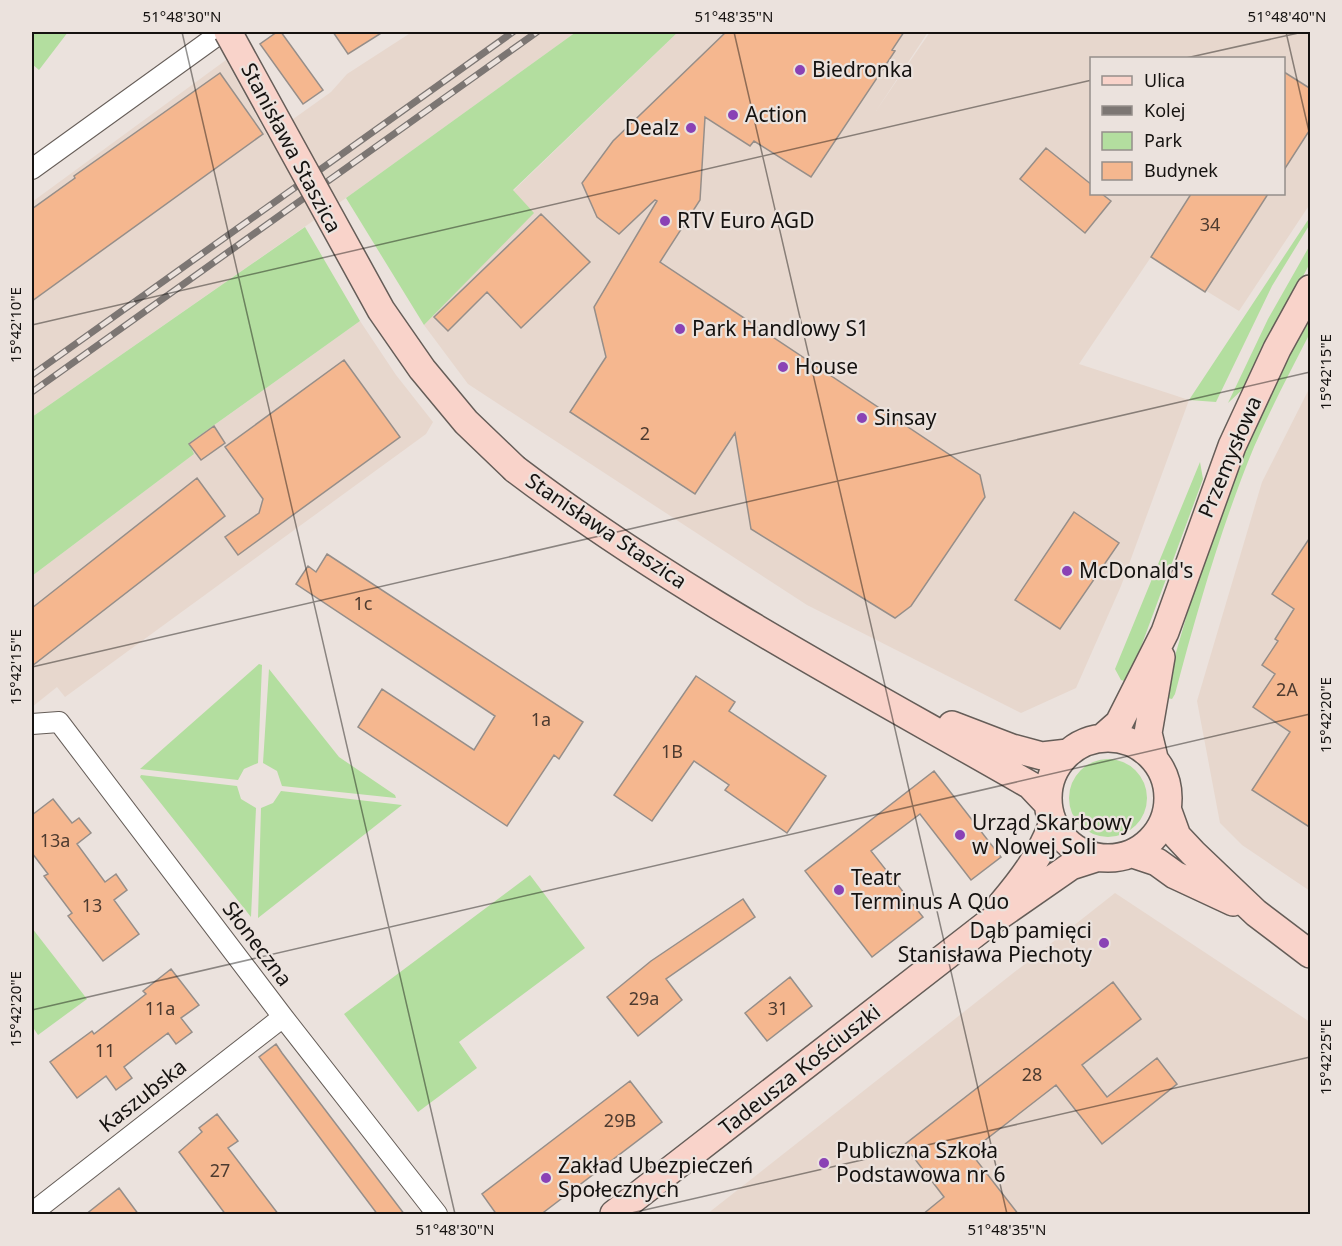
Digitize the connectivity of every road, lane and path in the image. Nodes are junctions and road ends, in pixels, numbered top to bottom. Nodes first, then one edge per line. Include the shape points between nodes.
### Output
1 (222, 32) edge
2 (228, 32) edge
3 (32, 169) edge
4 (1311, 289) edge
5 (1165, 632) junction
6 (873, 695) junction
7 (32, 724) edge
8 (1102, 738) junction
9 (1068, 753) junction
10 (1154, 758) junction
11 (1168, 811) junction
12 (1050, 814) junction
13 (1133, 854) junction
14 (1096, 858) junction
15 (1256, 913) junction
16 (986, 925) junction
17 (1311, 954) edge
18 (283, 1017) junction
19 (32, 1213) edge
20 (437, 1215) edge
21 (614, 1215) edge

1 - 3 street
2 - 6 street, Stanisława Staszica, bridge via 381,310 459,413 515,470 585,522 657,569
4 - 5 street, Przemysłowa via 1232,446
5 - 8 street, Przemysłowa via 1119,723
5 - 10 street, Przemysłowa via 1148,733
6 - 9 street, Stanisława Staszica via 1012,748 1042,756
6 - 12 street, Stanisława Staszica via 1030,785
7 - 18 street, Słoneczna via 59,722
8 - 9 street via 1084,742
8 - 10 street via 1130,742
9 - 12 street via 1052,776
10 - 11 street via 1169,792
11 - 13 street via 1149,844
11 - 15 street via 1177,836
12 - 14 street via 1063,839
12 - 16 street, Tadeusza Kościuszki via 1045,845
13 - 14 street via 1115,859
13 - 15 street via 1157,861 1175,875
14 - 16 street, Tadeusza Kościuszki via 1071,866
15 - 17 street
16 - 21 street, Tadeusza Kościuszki
18 - 19 street, Kaszubska
18 - 20 street, Słoneczna

